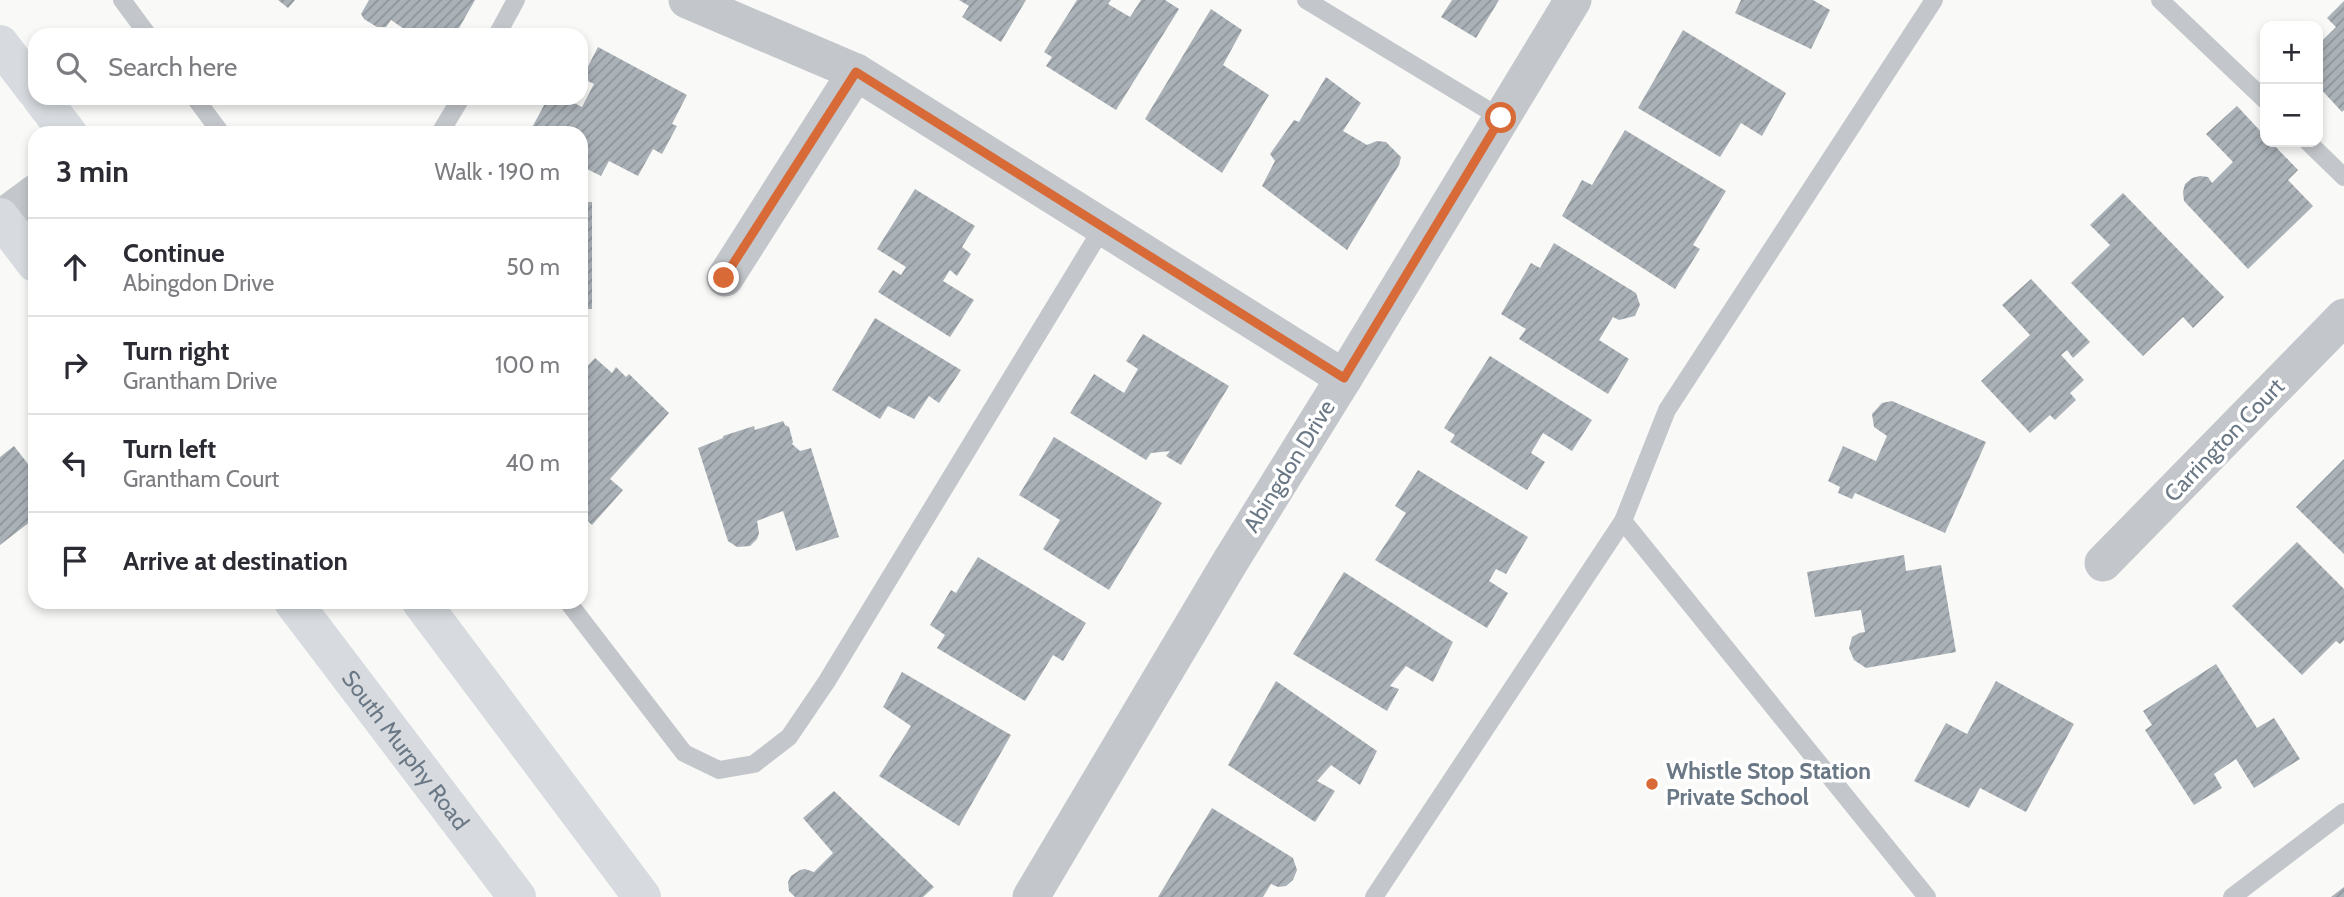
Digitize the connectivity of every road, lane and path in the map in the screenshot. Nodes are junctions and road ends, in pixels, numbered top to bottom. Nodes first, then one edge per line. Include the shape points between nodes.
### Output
1 (121, 0) edge
2 (516, 0) edge
3 (687, 0) edge
4 (1306, 0) edge
5 (1573, 0) edge
6 (1934, 0) edge
7 (2160, 0) edge
8 (143, 28) edge
9 (501, 28) edge
10 (0, 44) edge
11 (856, 72) junction
12 (28, 81) edge
13 (2260, 95) edge
14 (46, 105) edge
15 (200, 105) edge
16 (457, 105) edge
17 (1501, 118) junction
18 (63, 126) edge
19 (217, 126) edge
20 (444, 126) edge
21 (2313, 147) edge
22 (2344, 177) edge
23 (28, 199) edge
24 (0, 218) edge
25 (1103, 227) junction
26 (28, 255) edge
27 (724, 278) dead end
28 (2344, 317) edge
29 (1344, 378) junction
30 (1623, 521) junction
31 (2103, 563) dead end
32 (298, 609) edge
33 (426, 609) edge
34 (573, 609) edge
35 (2344, 812) edge
36 (517, 897) edge
37 (642, 897) edge
38 (1031, 897) edge
39 (1374, 897) edge
40 (1927, 897) edge
41 (2232, 897) edge

1 - 8 lane
2 - 9 lane
3 - 11 street
4 - 17 lane
5 - 17 street, Abingdon Drive
6 - 30 lane via 1667,410
7 - 13 lane
10 - 12 main road
11 - 25 street
11 - 27 street
14 - 18 main road
15 - 19 lane
16 - 20 lane
17 - 29 street, Abingdon Drive
21 - 22 lane
23 - 24 street
24 - 26 main road
25 - 29 street
25 - 34 lane via 827,681 789,737 754,764 719,770 684,753
28 - 31 street, Carrington Court
29 - 38 street, Abingdon Drive
30 - 39 lane
30 - 40 lane
32 - 36 main road, South Murphy Road
33 - 37 main road
35 - 41 lane

